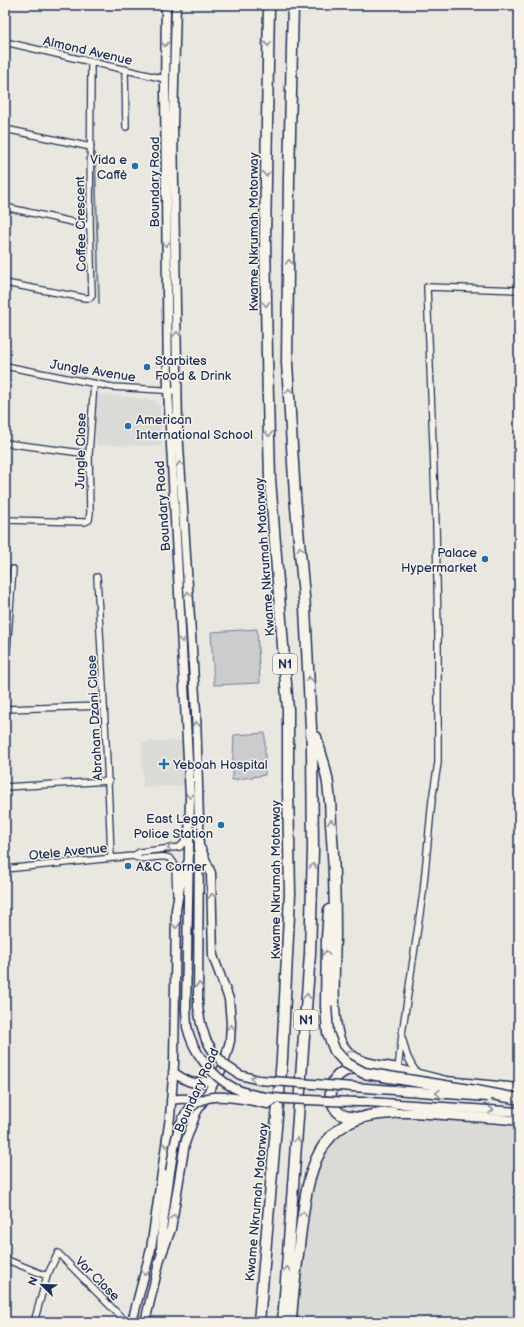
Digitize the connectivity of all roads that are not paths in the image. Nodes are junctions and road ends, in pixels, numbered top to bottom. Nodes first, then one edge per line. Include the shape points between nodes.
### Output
1 (166, 5) edge
2 (176, 5) edge
3 (269, 5) edge
4 (293, 5) edge
5 (5, 42) edge
6 (91, 62) junction
7 (124, 69) junction
8 (165, 79) junction
9 (126, 127) dead end
10 (5, 129) edge
11 (91, 147) junction
12 (5, 207) edge
13 (90, 226) junction
14 (5, 283) edge
15 (519, 290) edge
16 (5, 366) edge
17 (94, 383) junction
18 (168, 390) junction
19 (178, 391) junction
20 (5, 442) edge
21 (89, 454) junction
22 (5, 520) edge
23 (13, 569) dead end
24 (97, 578) dead end
25 (5, 677) edge
26 (103, 706) junction
27 (5, 710) edge
28 (311, 718) junction
29 (109, 781) junction
30 (5, 786) edge
31 (190, 820) junction
32 (199, 845) junction
33 (133, 856) junction
34 (111, 858) junction
35 (189, 861) junction
36 (333, 861) junction
37 (5, 869) edge
38 (176, 910) junction
39 (402, 1034) junction
40 (380, 1066) junction
41 (398, 1069) junction
42 (173, 1072) junction
43 (418, 1074) junction
44 (216, 1079) junction
45 (519, 1088) edge
46 (275, 1099) junction
47 (519, 1099) edge
48 (171, 1100) junction
49 (519, 1112) edge
50 (196, 1113) junction
51 (393, 1113) joint
52 (359, 1118) junction
53 (519, 1121) edge
54 (5, 1259) edge
55 (160, 1259) junction
56 (47, 1276) junction
57 (148, 1311) junction
58 (123, 1320) edge
59 (34, 1322) edge
60 (131, 1322) edge
61 (145, 1322) edge
62 (150, 1322) edge
63 (259, 1322) edge
64 (283, 1322) edge
65 (291, 1322) edge

1 -> 8 main road, Boundary Road
19 -> 2 main road, Boundary Road via 173,124
3 -> 63 highway, Kwame Nkrumah Motorway / N1 via 265,239 267,357 270,479 288,710 290,894 282,1059
28 -> 4 highway, N1 via 288,363
5 - 6 street, Almond Avenue
6 - 7 street, Almond Avenue
6 - 11 street, Coffee Crescent
7 - 8 street, Almond Avenue
7 - 9 street
8 -> 18 main road, Boundary Road
10 - 11 street
11 - 13 street, Coffee Crescent
12 - 13 street
13 - 14 street, Coffee Crescent via 90,298
15 - 39 street via 427,287 436,524 438,763 423,893
16 - 17 street, Jungle Avenue
17 - 18 street, Jungle Avenue
17 - 21 street, Jungle Close
18 - 19 street, Jungle Avenue
18 -> 31 main road, Boundary Road via 189,756
32 -> 19 main road, Boundary Road via 196,712 178,430
20 - 21 street
21 - 22 street, Jungle Close via 88,520
23 - 25 street
24 - 26 street, Abraham Dzani Close
26 - 27 street
26 - 29 street, Abraham Dzani Close
36 -> 28 highway via 328,784
64 -> 28 highway, N1 via 310,954 313,850
29 - 30 street
29 - 34 street, Abraham Dzani Close
31 -> 33 street, Otele Avenue via 184,842 180,847 140,852
31 - 35 main road, Boundary Road
44 -> 32 main road, Boundary Road via 223,1067 230,1041 231,1023 229,999 213,956 210,873
47 -> 32 main road, Boundary Road, bridge via 259,1080 240,1075 225,1065 206,1040 198,1007
33 - 34 street, Otele Avenue
33 - 38 street, Otele Avenue via 139,859 162,856 174,862
34 - 37 street, Otele Avenue
35 - 38 main road, Boundary Road via 182,874
35 - 46 main road, Boundary Road, bridge via 186,1009 190,1038 202,1061 217,1076 235,1088
40 -> 36 highway via 358,1060 348,1053 341,1044 336,1030
47 -> 36 highway, bridge via 364,1072 346,1063 335,1051 328,1033 326,1006 327,938
38 -> 42 main road, Boundary Road
39 - 41 street
39 - 43 street via 410,1064
40 - 41 highway
40 - 52 highway via 350,1068 339,1074 334,1081 332,1099 338,1112 344,1116
41 - 43 main road
42 - 44 main road via 182,1079 198,1084
42 - 48 main road, Boundary Road
43 - 45 main road via 446,1081
44 - 50 main road, Boundary Road
46 -> 49 main road, bridge
46 - 55 main road, bridge via 268,1104 224,1096 209,1097 198,1100 187,1111 181,1121 170,1172
48 - 50 main road via 190,1100
48 -> 60 main road, Boundary Road via 151,1249
55 -> 50 main road, Boundary Road via 172,1229 185,1143
51 - 52 highway
51 - 53 main road
65 -> 52 highway via 304,1207 316,1161 325,1143 348,1122
54 - 56 street
55 - 57 main road, Boundary Road
56 - 58 street, Vor Close via 58,1253
56 - 59 street
57 - 61 main road, Boundary Road
57 - 62 main road
58 - 60 street, Vor Close

